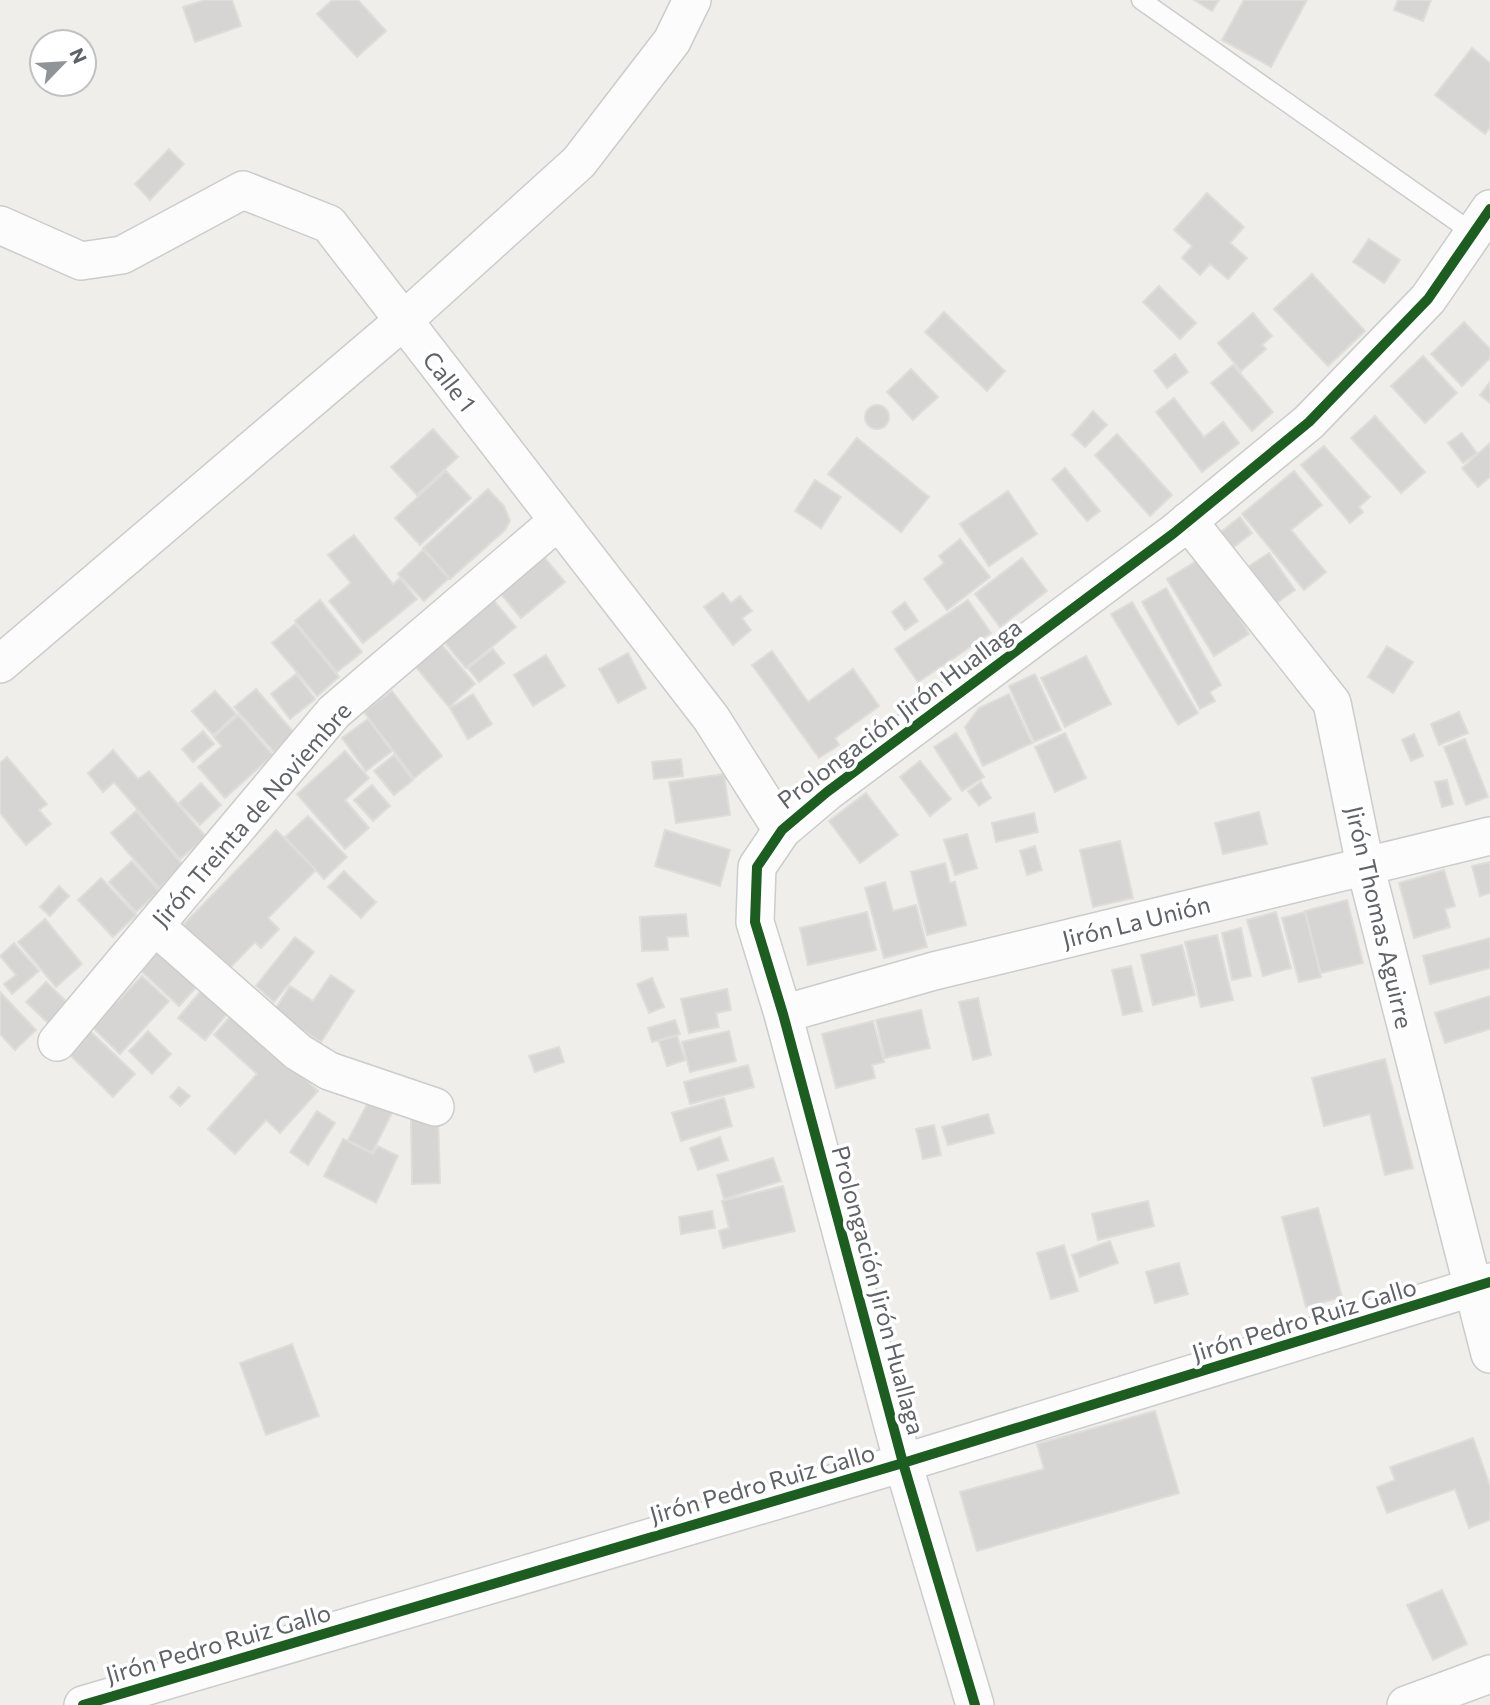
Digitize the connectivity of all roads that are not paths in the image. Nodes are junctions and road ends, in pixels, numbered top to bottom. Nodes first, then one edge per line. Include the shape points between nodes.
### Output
1 (691, 0) edge
2 (1141, 0) edge
3 (1482, 221) edge
4 (0, 225) edge
5 (403, 321) junction
6 (558, 521) junction
7 (1188, 521) junction
8 (0, 664) edge
9 (782, 830) junction
10 (1490, 836) edge
11 (1365, 865) junction
12 (155, 926) junction
13 (783, 1014) junction
14 (57, 1042) dead end
15 (436, 1107) dead end
16 (1481, 1286) edge
17 (1490, 1354) edge
18 (903, 1463) junction
19 (1490, 1674) edge
20 (83, 1705) edge
21 (975, 1705) edge
22 (1406, 1705) edge

1 - 5 street via 672,41 579,162
2 - 3 lane
3 - 7 street, Prolongación Jirón Huallaga via 1427,299 1309,422
4 - 5 street, Calle 1 via 81,261 122,255 243,190 329,224
5 - 6 street, Calle 1
5 - 8 street
6 - 9 street, Calle 1 via 711,718
6 - 12 street, Jirón Treinta de Noviembre via 334,712
7 - 9 street, Prolongación Jirón Huallaga
7 - 11 street, Jirón Thomas Aguirre via 1332,703
9 - 13 street, Prolongación Jirón Huallaga via 757,867 755,922
10 - 11 street, Jirón La Unión
11 - 13 street, Jirón La Unión via 934,971
11 - 16 street, Jirón Thomas Aguirre
12 - 14 street, Jirón Treinta de Noviembre
12 - 15 street via 298,1052 329,1071
13 - 18 street, Prolongación Jirón Huallaga
16 - 17 street, Jirón Thomas Aguirre
16 - 18 street, Jirón Pedro Ruiz Gallo
18 - 20 street, Jirón Pedro Ruiz Gallo
18 - 21 street, Prolongación Jirón Huallaga
19 - 22 street

